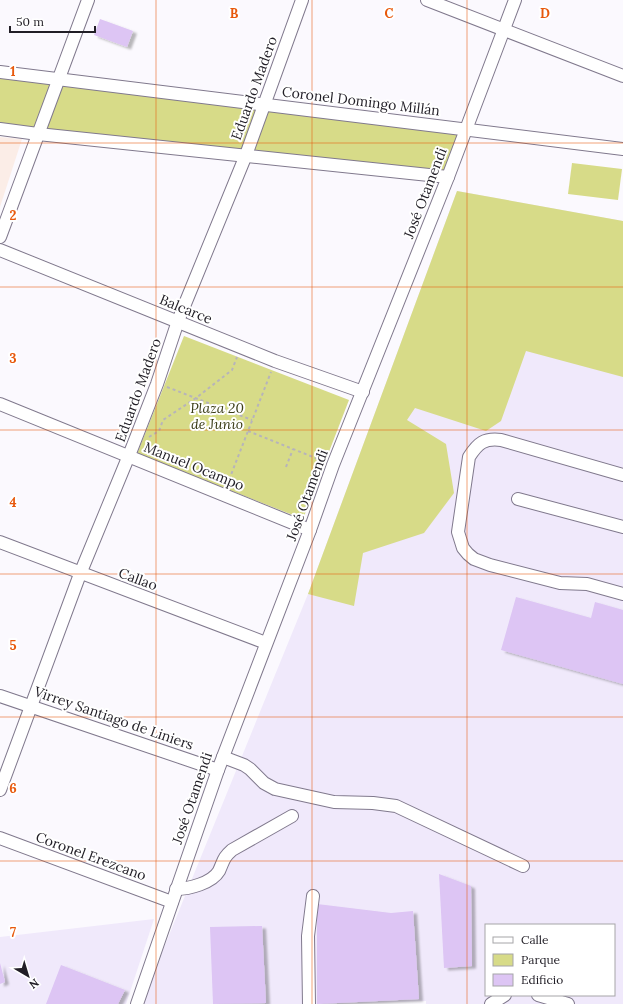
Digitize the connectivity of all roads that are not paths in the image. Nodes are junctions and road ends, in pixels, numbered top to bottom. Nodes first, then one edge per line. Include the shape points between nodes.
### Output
1 (88, 0) edge
2 (302, 0) edge
3 (427, 0) edge
4 (515, 0) edge
5 (503, 30) junction
6 (0, 72) edge
7 (623, 76) edge
8 (58, 79) junction
9 (263, 105) junction
10 (0, 129) edge
11 (465, 129) junction
12 (38, 134) junction
13 (623, 149) edge
14 (246, 155) junction
15 (448, 177) junction
16 (0, 237) edge
17 (0, 250) edge
18 (178, 321) junction
19 (363, 392) junction
20 (0, 404) edge
21 (131, 452) junction
22 (623, 475) edge
23 (518, 499) dead end
24 (623, 527) edge
25 (310, 530) junction
26 (0, 542) edge
27 (80, 574) junction
28 (623, 594) edge
29 (266, 643) junction
30 (0, 696) edge
31 (31, 706) junction
32 (223, 757) junction
33 (218, 770) junction
34 (0, 790) edge
35 (292, 816) dead end
36 (0, 838) edge
37 (523, 866) dead end
38 (176, 890) junction
39 (313, 896) dead end
40 (172, 902) junction
41 (503, 996) edge
42 (541, 996) edge
43 (137, 1004) edge
44 (309, 1004) edge
45 (491, 1004) edge
46 (568, 1004) edge

1 - 8 street
2 - 9 street, Eduardo Madero
3 - 5 street
4 - 5 street, José Otamendi
5 - 7 street
5 - 11 street, José Otamendi
6 - 8 street, Coronel Domingo Millán
8 - 9 street, Coronel Domingo Millán
8 - 12 street
9 - 11 street, Coronel Domingo Millán
9 - 14 street, Eduardo Madero
10 - 12 street
11 - 13 street, Coronel Domingo Millán
11 - 15 street, José Otamendi
12 - 14 street
12 - 16 street
14 - 15 street
14 - 18 street, Eduardo Madero
15 - 19 street, José Otamendi
17 - 18 street, Balcarce
18 - 19 street, Balcarce via 275,361
18 - 21 street, Eduardo Madero
19 - 25 street, José Otamendi
20 - 21 street, Manuel Ocampo
21 - 25 street, Manuel Ocampo
21 - 27 street, Eduardo Madero
22 - 28 street via 501,440 483,442 475,447 469,457 458,532 468,554 490,565 560,583 587,584
23 - 24 street
25 - 29 street, José Otamendi
26 - 27 street, Callao
27 - 29 street, Callao
27 - 31 street, Eduardo Madero
29 - 32 street, José Otamendi
30 - 31 street, Virrey Santiago de Liniers
31 - 33 street, Virrey Santiago de Liniers
31 - 34 street, Eduardo Madero
32 - 33 street, José Otamendi
32 - 37 street via 244,765 275,789 334,802 387,804 400,808
33 - 38 street, José Otamendi
35 - 38 street via 232,850 224,857 218,872 211,878 195,886
36 - 40 street, Coronel Erezcano
38 - 40 street, José Otamendi
39 - 44 street via 308,936
40 - 43 street, José Otamendi
41 - 45 street
42 - 46 street

